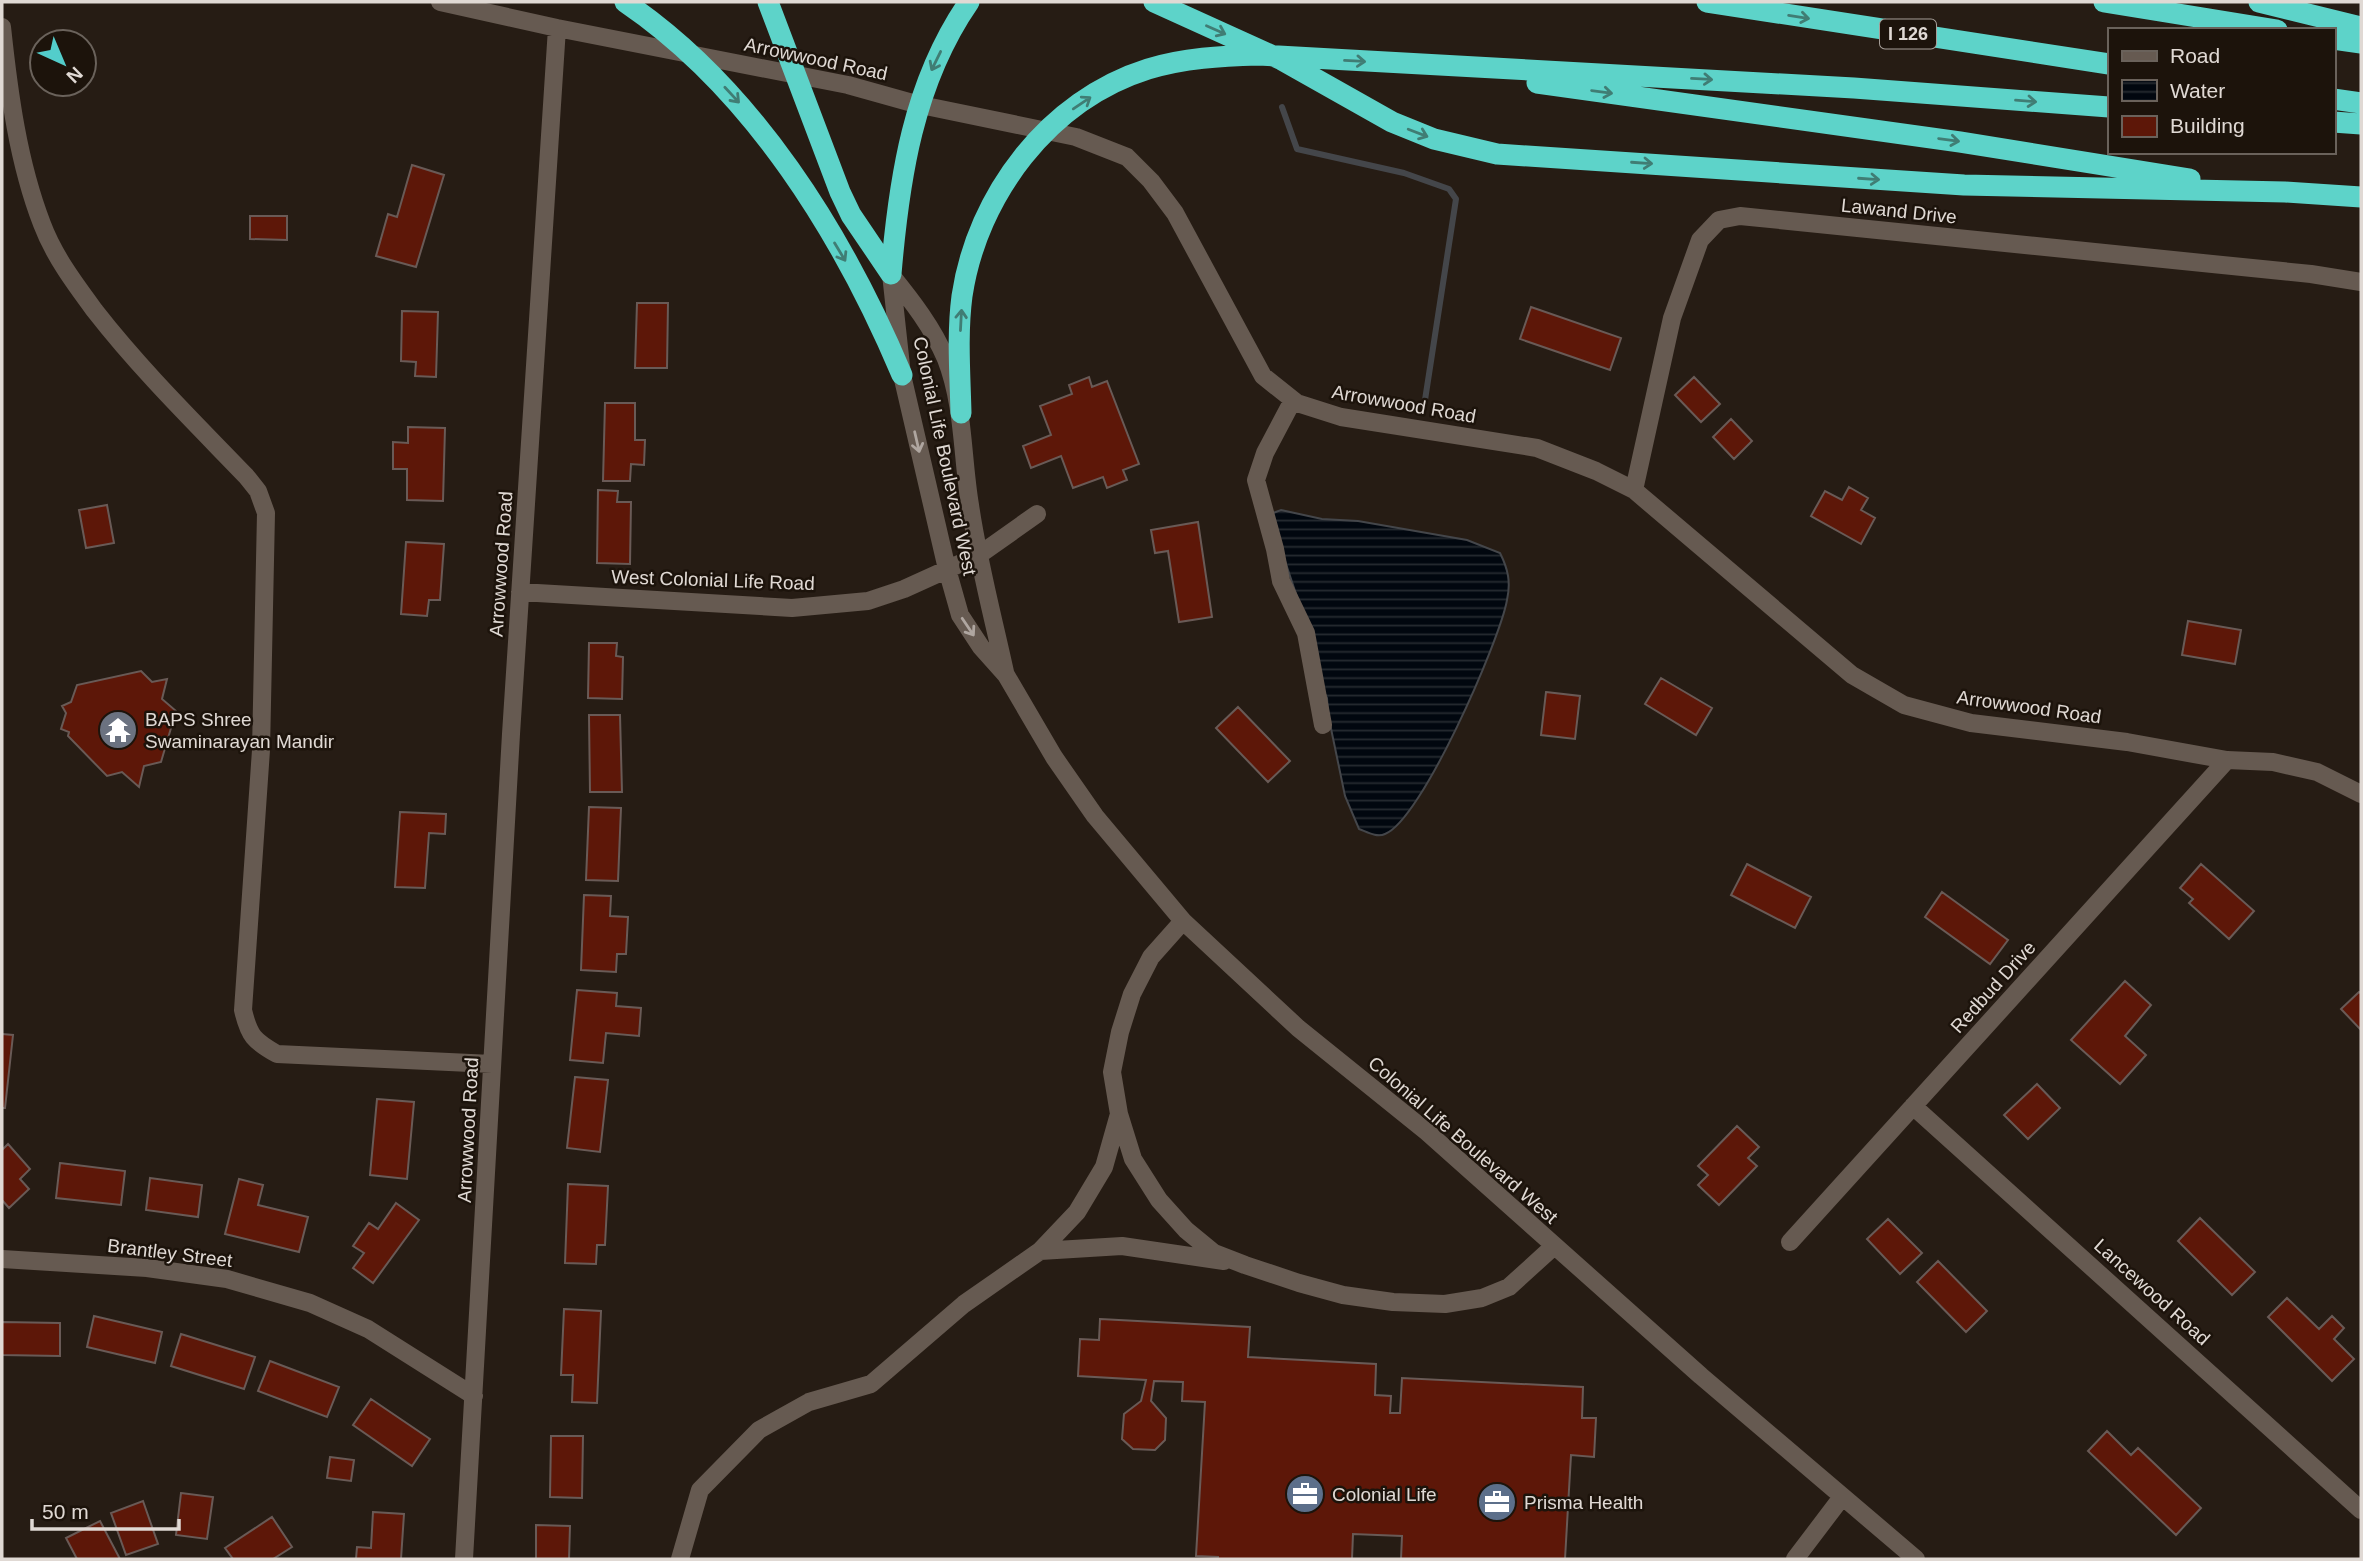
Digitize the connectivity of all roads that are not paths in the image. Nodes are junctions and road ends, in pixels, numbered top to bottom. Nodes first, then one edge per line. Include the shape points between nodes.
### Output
1 (440, 2) edge
2 (625, 2) edge
3 (768, 2) edge
4 (969, 2) edge
5 (1154, 2) edge
6 (1707, 2) edge
7 (2104, 2) edge
8 (2259, 2) edge
9 (2, 27) edge
10 (2361, 27) edge
11 (557, 28) junction
12 (2265, 28) edge
13 (2335, 39) edge
14 (2361, 43) edge
15 (1389, 62) junction
16 (2108, 64) edge
17 (2335, 99) edge
18 (2361, 103) edge
19 (2108, 107) edge
20 (2335, 122) edge
21 (2361, 124) edge
22 (2285, 192) junction
23 (2361, 197) edge
24 (891, 274) junction
25 (2361, 282) edge
26 (902, 375) junction
27 (1293, 400) junction
28 (961, 413) junction
29 (1634, 490) junction
30 (1037, 514) dead end
31 (979, 555) junction
32 (947, 569) junction
33 (520, 592) junction
34 (1006, 675) junction
35 (1323, 725) dead end
36 (2227, 760) junction
37 (2361, 794) edge
38 (1183, 921) junction
39 (492, 1064) junction
40 (1913, 1106) junction
41 (1119, 1114) junction
42 (1790, 1242) dead end
43 (1553, 1247) junction
44 (1040, 1251) junction
45 (2, 1259) edge
46 (1245, 1265) junction
47 (474, 1396) junction
48 (1842, 1497) junction
49 (2361, 1510) edge
50 (464, 1559) edge
51 (680, 1559) edge
52 (1795, 1559) edge
53 (1916, 1559) edge

1 - 11 street
2 -> 26 highway via 675,40 735,97 777,151 870,303
3 - 24 highway via 851,215
4 -> 24 highway via 929,75 909,142
5 -> 22 highway via 1282,60 1392,122 1434,139 1497,155 1964,186
6 -> 16 highway, I 126
7 - 12 highway
8 - 10 highway
9 - 39 street via 25,176 61,262 121,345 246,475 266,513 261,750 243,1010 247,1030 277,1054
11 - 27 street, Arrowwood Road via 848,85 1076,137 1127,157 1175,213 1263,376
11 - 33 street, Arrowwood Road
13 - 14 highway
15 -> 19 highway
15 -> 22 highway
28 -> 15 highway via 962,297 980,228 1015,167 1055,123 1112,84 1183,61 1259,55
17 - 18 highway
20 - 21 highway
22 - 23 highway
24 - 26 street, Colonial Life Boulevard West
24 - 28 street, Colonial Life Boulevard West via 934,333 947,360
25 - 29 street, Lawand Drive via 1740,216 1718,220 1700,240 1672,318
26 -> 32 street, Colonial Life Boulevard West
27 - 29 street, Arrowwood Road via 1340,416 1537,448
27 - 35 street via 1256,480 1281,581 1306,633
28 - 31 street, Colonial Life Boulevard West
29 - 36 street, Arrowwood Road via 1852,675 1904,705 1971,723 2127,741
30 - 31 street, West Colonial Life Road
31 - 32 street, West Colonial Life Road
31 - 34 street, Colonial Life Boulevard West
32 - 33 street, West Colonial Life Road via 867,601 805,607
32 -> 34 street, Colonial Life Boulevard West via 960,615
33 - 39 street, Arrowwood Road
34 - 38 street, Colonial Life Boulevard West via 1095,816
36 - 37 street, Arrowwood Road via 2273,762 2318,772
36 - 40 street, Redbud Drive
38 - 41 street via 1151,957 1132,994 1112,1072
38 - 43 street, Colonial Life Boulevard West via 1298,1028 1427,1132
39 - 47 street, Arrowwood Road
40 - 42 street, Redbud Drive
40 - 49 street, Lancewood Road
41 - 44 street via 1104,1167 1077,1212
41 - 46 street via 1133,1159 1159,1200 1214,1253
43 - 46 street via 1509,1287 1482,1298 1445,1304 1343,1294
43 - 48 street, Colonial Life Boulevard West
44 - 46 street via 1122,1246
44 - 51 street via 964,1304 871,1384 809,1402 758,1430 700,1490
45 - 47 street, Brantley Street via 214,1277 310,1303 368,1329
47 - 50 street, Arrowwood Road
48 - 52 street
48 - 53 street, Colonial Life Boulevard West

